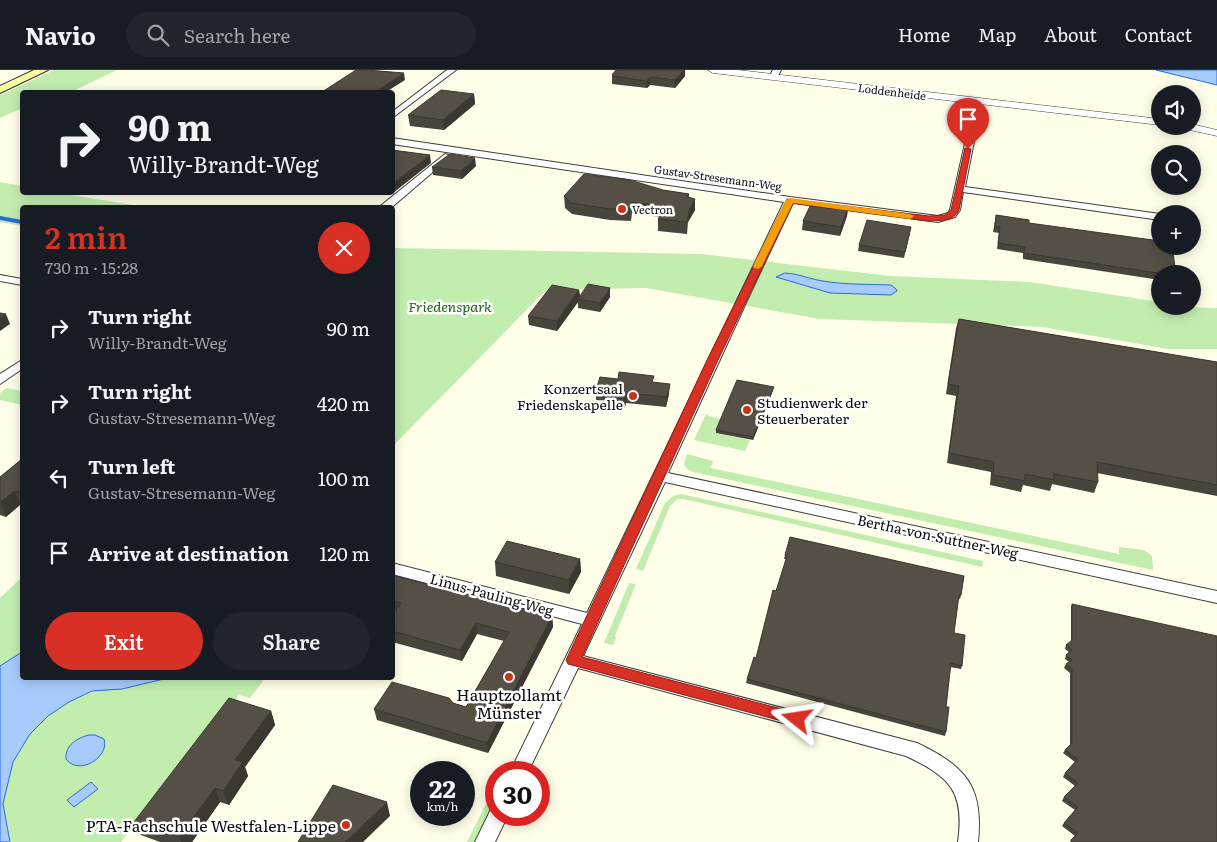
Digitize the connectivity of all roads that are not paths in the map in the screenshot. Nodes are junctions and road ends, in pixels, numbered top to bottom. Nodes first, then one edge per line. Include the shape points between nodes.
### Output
1 (28, 70) edge
2 (43, 70) edge
3 (452, 70) edge
4 (713, 70) edge
5 (775, 74) edge
6 (0, 82) edge
7 (0, 90) edge
8 (978, 101) junction
9 (395, 114) edge
10 (1151, 121) edge
11 (1201, 130) edge
12 (1217, 133) edge
13 (395, 141) edge
14 (454, 151) junction
15 (959, 189) junction
16 (790, 200) junction
17 (389, 205) edge
18 (1151, 216) edge
19 (0, 278) edge
20 (20, 282) edge
21 (20, 365) edge
22 (0, 380) edge
23 (660, 476) junction
24 (395, 569) edge
25 (1217, 597) edge
26 (592, 620) junction
27 (573, 660) junction
28 (524, 761) edge
29 (494, 826) edge
30 (488, 841) edge
31 (968, 842) edge

1 - 6 main road
2 - 7 main road
3 - 9 street
4 - 5 street, Loddenheide
5 - 8 street, Loddenheide
8 - 10 street, Loddenheide
8 - 15 street, Gustav-Stresemann-Weg
11 - 12 street
13 - 14 street, Gustav-Stresemann-Weg
14 - 16 street, Gustav-Stresemann-Weg
14 - 17 street
15 - 16 street, Gustav-Stresemann-Weg via 952,215 938,219
15 - 18 street
16 - 23 street
19 - 20 street
21 - 22 street
23 - 25 street, Bertha-von-Suttner-Weg
23 - 26 street
24 - 26 street, Linus-Pauling-Weg
26 - 27 street
27 - 28 street
27 - 31 street via 910,749 934,759 962,785 969,802 972,822
29 - 30 street

